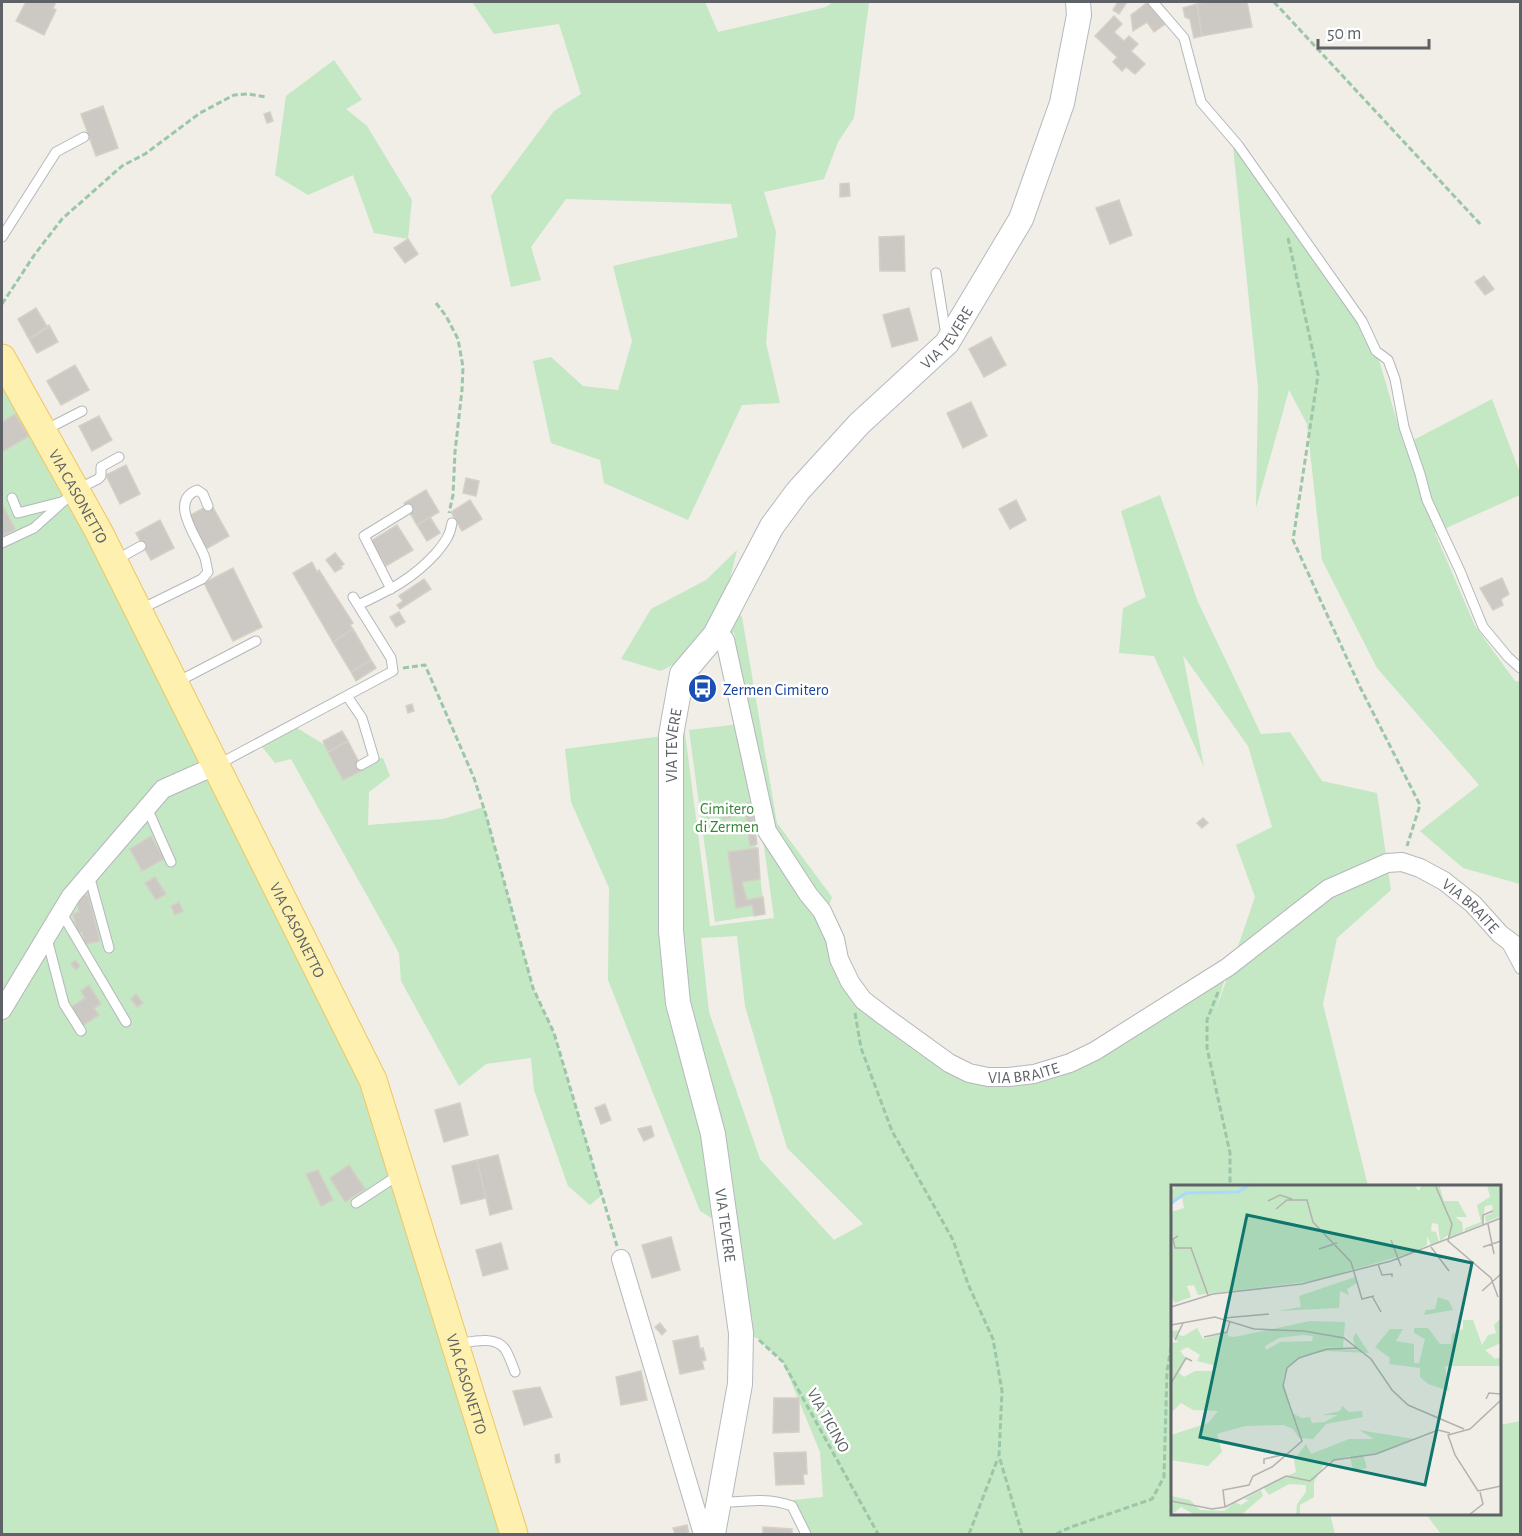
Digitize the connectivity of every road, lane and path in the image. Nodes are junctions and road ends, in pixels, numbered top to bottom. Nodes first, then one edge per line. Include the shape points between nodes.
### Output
1 (1078, 2) edge
2 (1153, 2) edge
3 (1274, 2) edge
4 (266, 97) dead end
5 (84, 137) dead end
6 (1281, 207) junction
7 (1482, 226) dead end
8 (2, 237) edge
9 (936, 273) dead end
10 (436, 303) dead end
11 (2, 304) edge
12 (947, 343) junction
13 (2, 358) edge
14 (82, 411) dead end
15 (42, 431) junction
16 (119, 457) dead end
17 (70, 496) junction
18 (12, 498) dead end
19 (208, 506) dead end
20 (408, 509) dead end
21 (452, 523) joint
22 (2, 543) edge
23 (141, 546) dead end
24 (114, 561) junction
25 (391, 589) junction
26 (139, 610) junction
27 (717, 631) junction
28 (256, 641) dead end
29 (1521, 668) edge
30 (393, 671) junction
31 (175, 683) junction
32 (347, 696) junction
33 (217, 765) junction
34 (361, 765) dead end
35 (147, 808) junction
36 (171, 862) dead end
37 (1402, 862) junction
38 (89, 875) junction
39 (62, 912) junction
40 (1500, 934) junction
41 (47, 936) junction
42 (109, 948) dead end
43 (1521, 949) edge
44 (1228, 967) junction
45 (1521, 969) edge
46 (850, 982) junction
47 (2, 1010) edge
48 (126, 1022) dead end
49 (81, 1031) dead end
50 (402, 1173) junction
51 (1230, 1185) edge
52 (356, 1203) dead end
53 (621, 1259) joint
54 (741, 1333) junction
55 (455, 1345) junction
56 (1171, 1348) edge
57 (515, 1372) dead end
58 (999, 1456) junction
59 (717, 1503) junction
60 (798, 1519) junction
61 (514, 1534) edge
62 (703, 1534) edge
63 (713, 1534) edge
64 (797, 1534) edge
65 (806, 1534) edge
66 (878, 1534) edge
67 (969, 1534) edge
68 (1022, 1534) edge
69 (1056, 1534) edge

1 - 12 main road, VIA TEVERE via 1079,15 1062,103 1021,219
2 - 6 lane via 1184,38 1200,102 1238,145
3 - 7 path
4 - 11 path via 234,95 200,113 145,154 122,166 62,219
5 - 8 lane via 56,152
6 - 29 lane via 1362,321 1376,351 1388,360 1427,500 1483,627
6 - 37 path via 1318,375 1293,540 1360,687 1420,805
9 - 12 lane
10 - 21 path via 458,339 463,367 453,495 448,510
12 - 27 main road, VIA TEVERE via 859,423 798,490 772,526
13 - 15 main road, VIA CASONETTO
14 - 15 lane
15 - 17 main road, VIA CASONETTO
16 - 17 lane via 101,467 98,479
17 - 18 lane via 18,513
17 - 22 lane via 34,528
17 - 24 main road, VIA CASONETTO
19 - 26 lane via 197,490 185,499 184,510 208,572 202,579
20 - 25 lane via 364,536
21 - 25 lane via 450,536 423,567
23 - 24 lane
24 - 26 main road, VIA CASONETTO
25 - 30 lane via 356,601 391,658
26 - 31 main road, VIA CASONETTO
27 - 46 street, VIA BRAITE via 725,640 767,831 822,911
27 - 54 main road, VIA TEVERE via 681,674 671,735 671,931 678,1003 713,1134
28 - 31 lane
30 - 32 lane
30 - 53 path via 425,665 474,778 533,988 554,1033
31 - 33 main road, VIA CASONETTO
32 - 33 lane
32 - 34 lane via 363,718 374,758
33 - 35 street via 163,789
33 - 50 main road, VIA CASONETTO via 373,1080
35 - 36 lane
35 - 38 street
37 - 40 street, VIA BRAITE via 1444,881 1473,904
37 - 44 street, VIA BRAITE via 1388,863 1328,889
38 - 39 street
38 - 42 lane
39 - 41 street
39 - 48 lane
40 - 43 street, VIA BRAITE
40 - 45 lane
41 - 47 street
41 - 49 lane via 64,1004
44 - 46 street, VIA BRAITE via 1095,1051 1034,1074 1009,1077 969,1073 949,1064 863,1000
44 - 51 path via 1207,1020 1207,1048 1230,1153
46 - 58 path via 861,1048 892,1131 953,1240 993,1339 1002,1391
50 - 52 lane
50 - 55 main road, VIA CASONETTO
53 - 62 street
54 - 59 main road, VIA TEVERE via 740,1384
54 - 66 path, VIA TICINO via 757,1338 783,1362
55 - 57 lane via 495,1341 504,1347
55 - 61 main road, VIA CASONETTO
56 - 69 path via 1164,1477 1152,1499
58 - 67 path
58 - 68 path
59 - 60 lane via 780,1502 792,1506
59 - 63 main road, VIA TEVERE
60 - 64 lane
60 - 65 lane

